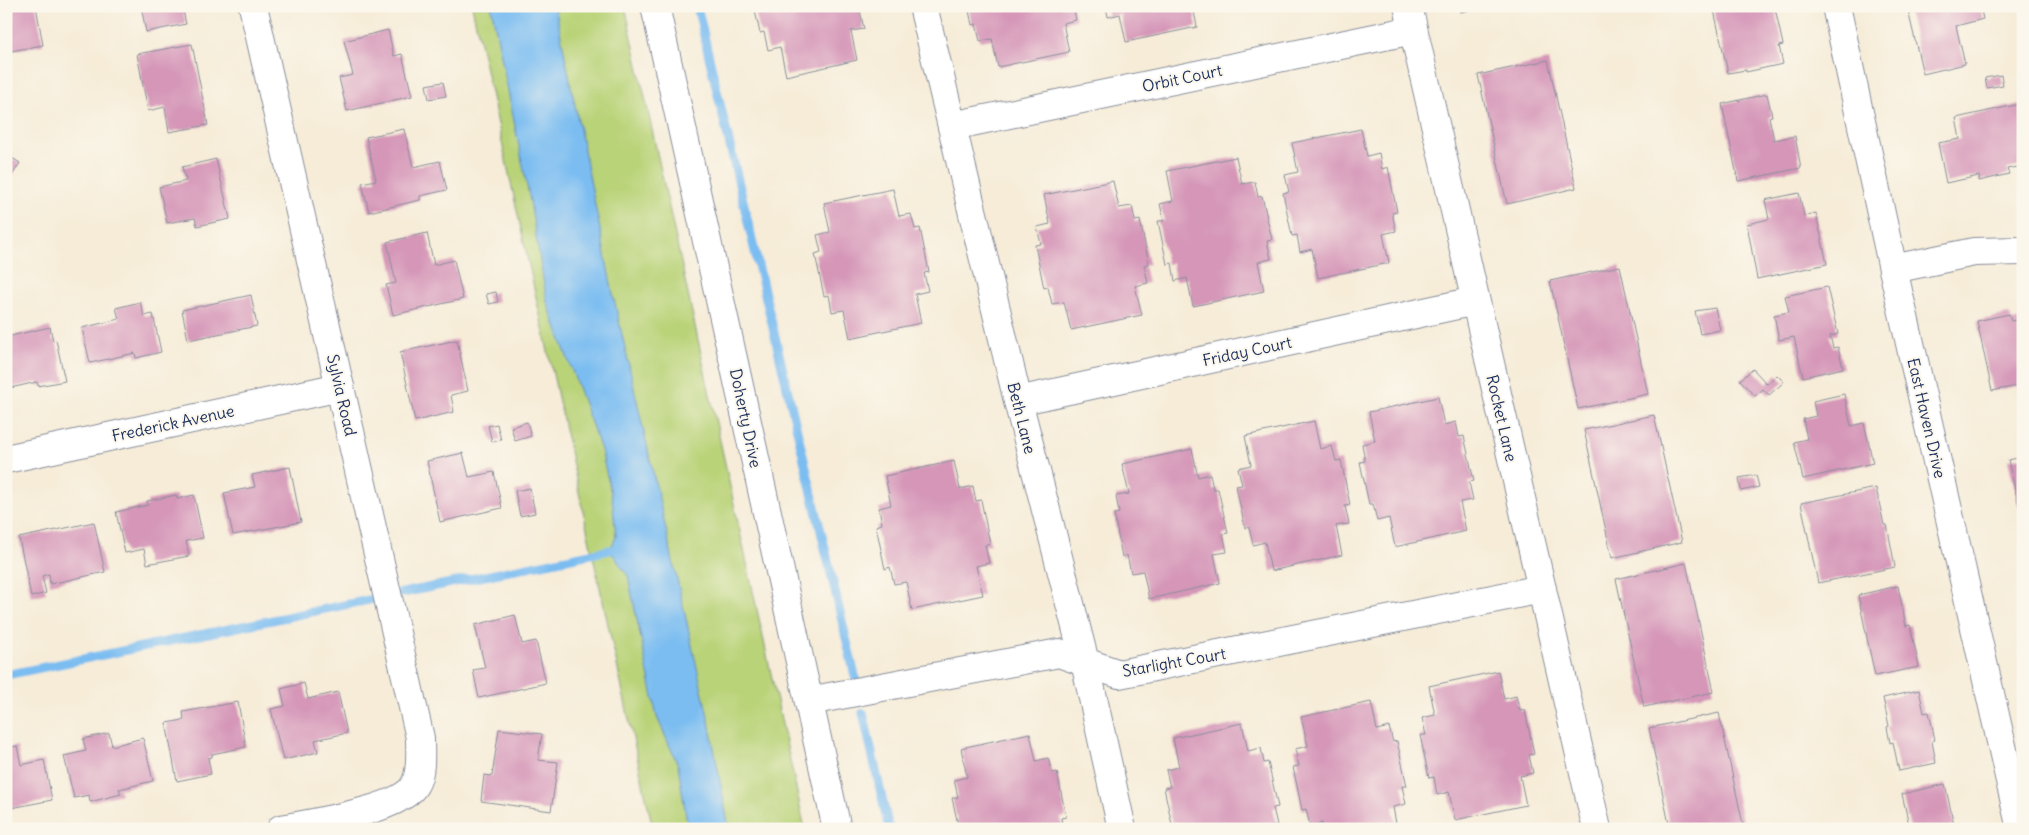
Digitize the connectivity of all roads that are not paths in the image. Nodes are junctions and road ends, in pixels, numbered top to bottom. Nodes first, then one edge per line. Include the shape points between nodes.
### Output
1 (253, 6) edge
2 (655, 6) edge
3 (923, 6) edge
4 (1836, 6) edge
5 (1410, 18) edge
6 (952, 126) junction
7 (2023, 250) edge
8 (1893, 269) junction
9 (1475, 301) junction
10 (340, 387) junction
11 (1018, 401) junction
12 (6, 459) edge
13 (1542, 589) junction
14 (1086, 662) junction
15 (808, 701) junction
16 (281, 829) edge
17 (837, 829) edge
18 (1122, 829) edge
19 (1597, 829) edge
20 (2021, 829) edge

1 - 10 street, Sylvia Road
2 - 15 street, Doherty Drive
3 - 6 street, Beth Lane
4 - 8 street, East Haven Drive
5 - 6 street, Orbit Court
5 - 9 street, Rocket Lane
6 - 11 street, Beth Lane
7 - 8 street via 1974,252
8 - 20 street, East Haven Drive
9 - 11 street, Friday Court
9 - 13 street, Rocket Lane
10 - 12 street, Frederick Avenue
10 - 16 street, Sylvia Road via 420,738 420,763 415,785 399,800 365,812
11 - 14 street, Beth Lane
13 - 14 street, Starlight Court via 1119,674
13 - 19 street, Rocket Lane
14 - 15 street, Starlight Court via 1058,653
14 - 18 street, Beth Lane
15 - 17 street, Doherty Drive

